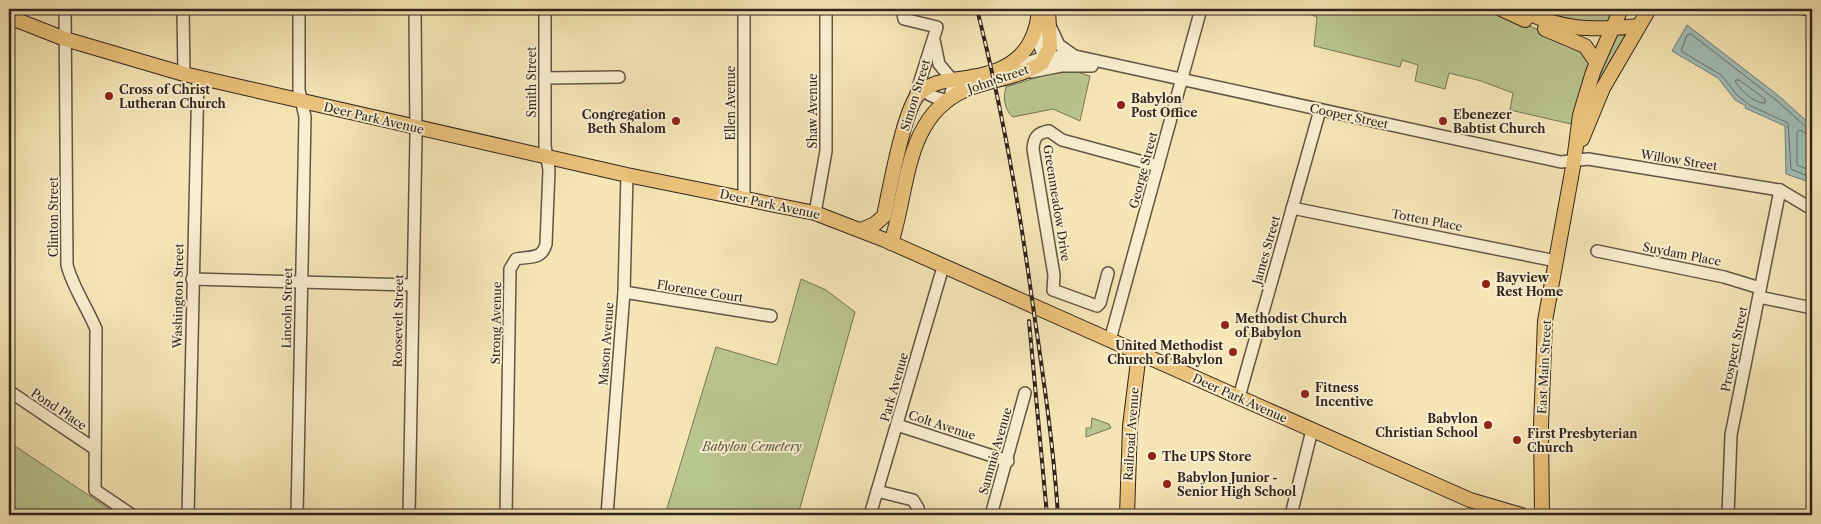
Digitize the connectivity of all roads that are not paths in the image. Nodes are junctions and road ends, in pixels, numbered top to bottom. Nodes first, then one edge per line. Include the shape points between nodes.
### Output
1 (65, 9) edge
2 (184, 9) edge
3 (299, 9) edge
4 (415, 9) edge
5 (544, 9) edge
6 (744, 9) edge
7 (826, 9) edge
8 (902, 9) edge
9 (1039, 9) edge
10 (1048, 9) edge
11 (1202, 9) edge
12 (1501, 9) edge
13 (1517, 9) edge
14 (1621, 9) edge
15 (1650, 9) edge
16 (1805, 9) edge
17 (1812, 11) edge
18 (9, 17) edge
19 (1044, 25) junction
20 (1639, 26) junction
21 (1612, 29) junction
22 (64, 39) junction
23 (934, 39) junction
24 (1075, 56) junction
25 (1046, 58) junction
26 (1597, 63) junction
27 (1061, 66) junction
28 (1124, 68) junction
29 (1000, 69) junction
30 (184, 74) junction
31 (1017, 74) junction
32 (198, 77) junction
33 (619, 77) dead end
34 (545, 78) junction
35 (952, 79) junction
36 (1181, 80) junction
37 (922, 86) junction
38 (949, 100) junction
39 (302, 101) junction
40 (913, 102) joint
41 (1320, 110) junction
42 (416, 127) junction
43 (546, 155) junction
44 (1574, 161) junction
45 (897, 164) junction
46 (1158, 166) junction
47 (627, 175) junction
48 (1780, 190) junction
49 (744, 198) junction
50 (1292, 208) junction
51 (1812, 209) edge
52 (815, 212) junction
53 (861, 230) junction
54 (888, 241) junction
55 (1597, 251) dead end
56 (1556, 260) junction
57 (944, 266) junction
58 (1108, 273) dead end
59 (192, 279) junction
60 (301, 283) junction
61 (412, 285) junction
62 (624, 292) junction
63 (1759, 293) junction
64 (1812, 308) edge
65 (770, 316) dead end
66 (1110, 340) junction
67 (1139, 352) junction
68 (9, 391) edge
69 (1025, 393) dead end
70 (1239, 397) junction
71 (897, 425) junction
72 (1312, 430) junction
73 (95, 449) junction
74 (1008, 460) junction
75 (878, 491) junction
76 (917, 511) edge
77 (132, 515) edge
78 (188, 515) edge
79 (297, 515) edge
80 (409, 515) edge
81 (506, 515) edge
82 (608, 515) edge
83 (870, 515) edge
84 (991, 515) edge
85 (1127, 515) edge
86 (1290, 515) edge
87 (1521, 515) edge
88 (1542, 515) edge
89 (1728, 515) edge

1 - 22 street, Clinton Street
2 - 30 street
3 - 39 street, Lincoln Street via 299,90
4 - 42 street, Roosevelt Street
5 - 34 street, Smith Street
6 - 49 street, Ellen Avenue
7 - 52 street, Shaw Avenue via 826,152
8 - 23 street, Simon Street via 904,19 937,27
9 - 19 main road, John Street
10 - 19 main road, John Street
11 - 36 street, George Street
12 - 26 main road via 1584,46
13 - 21 main road via 1565,27
14 - 21 main road, East Main Street
15 - 20 main road, East Main Street
16 - 17 street
18 - 22 main road, Deer Park Avenue
19 - 24 street, John Street via 1059,45
19 - 25 main road, John Street via 1050,47
19 - 29 main road, John Street via 1025,52
20 - 21 main road
20 - 44 main road, East Main Street via 1604,85
21 - 26 main road, East Main Street
22 - 30 main road, Deer Park Avenue
22 - 73 street, Clinton Street via 66,265 70,280 96,329
23 - 35 street via 936,58
23 - 37 street, Simon Street via 929,46
24 - 25 street, Cooper Street
24 - 28 street, Cooper Street
25 - 27 street
25 - 29 street, Cooper Street
25 - 31 main road, John Street via 1038,66
26 - 44 main road, East Main Street via 1580,115
27 - 28 street, Cooper Street
27 - 31 street, Cooper Street
28 - 36 street, Cooper Street
29 - 35 main road, Cooper Street
30 - 32 main road, Deer Park Avenue
31 - 38 main road, John Street via 967,90
32 - 39 main road, Deer Park Avenue
32 - 59 street, Washington Street
33 - 34 street
34 - 43 street, Smith Street
35 - 37 main road, Cooper Street
35 - 38 street via 954,87
36 - 41 street, Cooper Street
36 - 46 street, George Street
37 - 38 street via 938,98
37 - 40 main road, Cooper Street
38 - 54 main road, Simon Street via 920,132
39 - 42 main road, Deer Park Avenue
39 - 60 street, Lincoln Street via 305,117
40 - 45 main road, Simon Street
41 - 44 street, Cooper Street via 1561,162
41 - 50 street, James Street
42 - 43 main road, Deer Park Avenue
42 - 61 street, Roosevelt Street
43 - 47 main road, Deer Park Avenue
43 - 81 street, Strong Avenue via 549,170 544,251 531,258 516,259 510,269
44 - 48 street, Willow Street via 1588,159
44 - 56 main road, East Main Street
45 - 53 main road, Simon Street via 884,216
45 - 54 main road, Simon Street
46 - 58 street, Greenmeadow Drive via 1062,140 1049,131 1035,138 1033,149 1054,275 1053,290 1097,306
46 - 66 street, George Street
47 - 49 main road, Deer Park Avenue
47 - 62 street, Mason Avenue
48 - 51 street
48 - 63 street, Prospect Street
49 - 52 main road, Deer Park Avenue
50 - 56 street, Totten Place
50 - 70 street, James Street
52 - 53 main road, Deer Park Avenue
53 - 54 main road, Deer Park Avenue
54 - 57 main road, Deer Park Avenue
55 - 63 street, Suydam Place via 1724,277
56 - 88 main road, East Main Street via 1543,338
57 - 66 main road, Deer Park Avenue
57 - 71 street, Park Avenue
59 - 60 street
59 - 78 street, Washington Street
60 - 61 street
60 - 79 street, Lincoln Street
61 - 80 street, Roosevelt Street
62 - 65 street, Florence Court
62 - 82 street, Mason Avenue
63 - 64 street, Suydam Place
63 - 89 street, Prospect Street via 1731,435
66 - 67 main road, Deer Park Avenue
67 - 70 main road, Deer Park Avenue
67 - 85 main road, Railroad Avenue via 1130,426
68 - 73 street, Pond Place
69 - 74 street, Sammis Avenue
70 - 72 main road, Deer Park Avenue
71 - 74 street, Colt Avenue
71 - 75 street, Park Avenue
72 - 86 street
72 - 87 main road, Deer Park Avenue via 1470,500
73 - 77 street, Clinton Street via 95,490
74 - 84 street, Sammis Avenue
75 - 76 street via 913,500
75 - 83 street, Park Avenue

